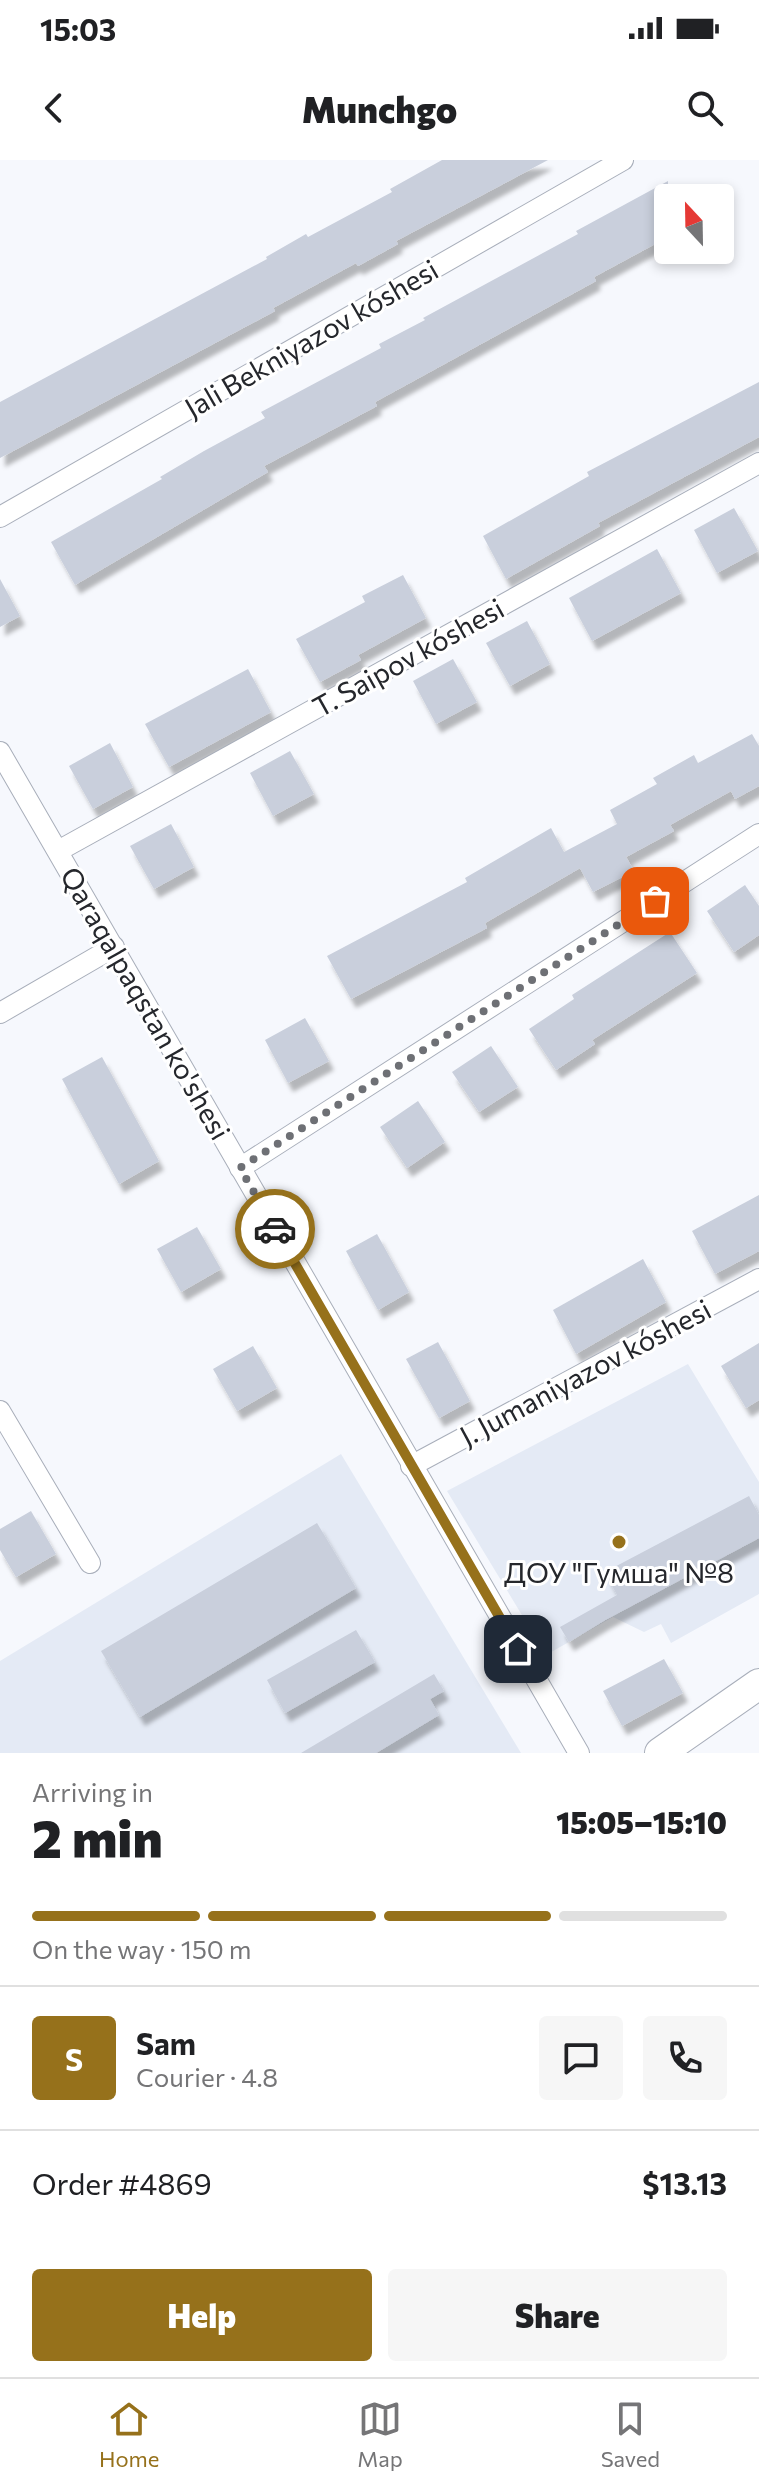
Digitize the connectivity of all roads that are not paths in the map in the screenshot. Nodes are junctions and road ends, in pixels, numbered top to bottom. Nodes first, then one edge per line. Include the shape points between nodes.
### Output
1 (623, 160) edge
2 (759, 463) edge
3 (0, 517) edge
4 (0, 752) edge
5 (759, 834) edge
6 (58, 851) junction
7 (114, 947) junction
8 (0, 1013) edge
9 (240, 1168) junction
10 (759, 1279) edge
11 (0, 1411) edge
12 (411, 1466) junction
13 (90, 1563) dead end
14 (759, 1684) edge
15 (579, 1753) edge
16 (660, 1753) edge

1 - 3 street, Jali Bekniyazov kóshesi
2 - 6 street, T. Saipov kóshesi
4 - 6 street, Qaraqalpaqstan ko'shesi
5 - 9 street
6 - 7 street, Qaraqalpaqstan ko'shesi
7 - 8 street
7 - 9 street, Qaraqalpaqstan ko'shesi
9 - 12 street, Qaraqalpaqstan ko'shesi
10 - 12 street, J. Jumaniyazov kóshesi
11 - 13 street
12 - 15 street, Qaraqalpaqstan ko'shesi
14 - 16 street

